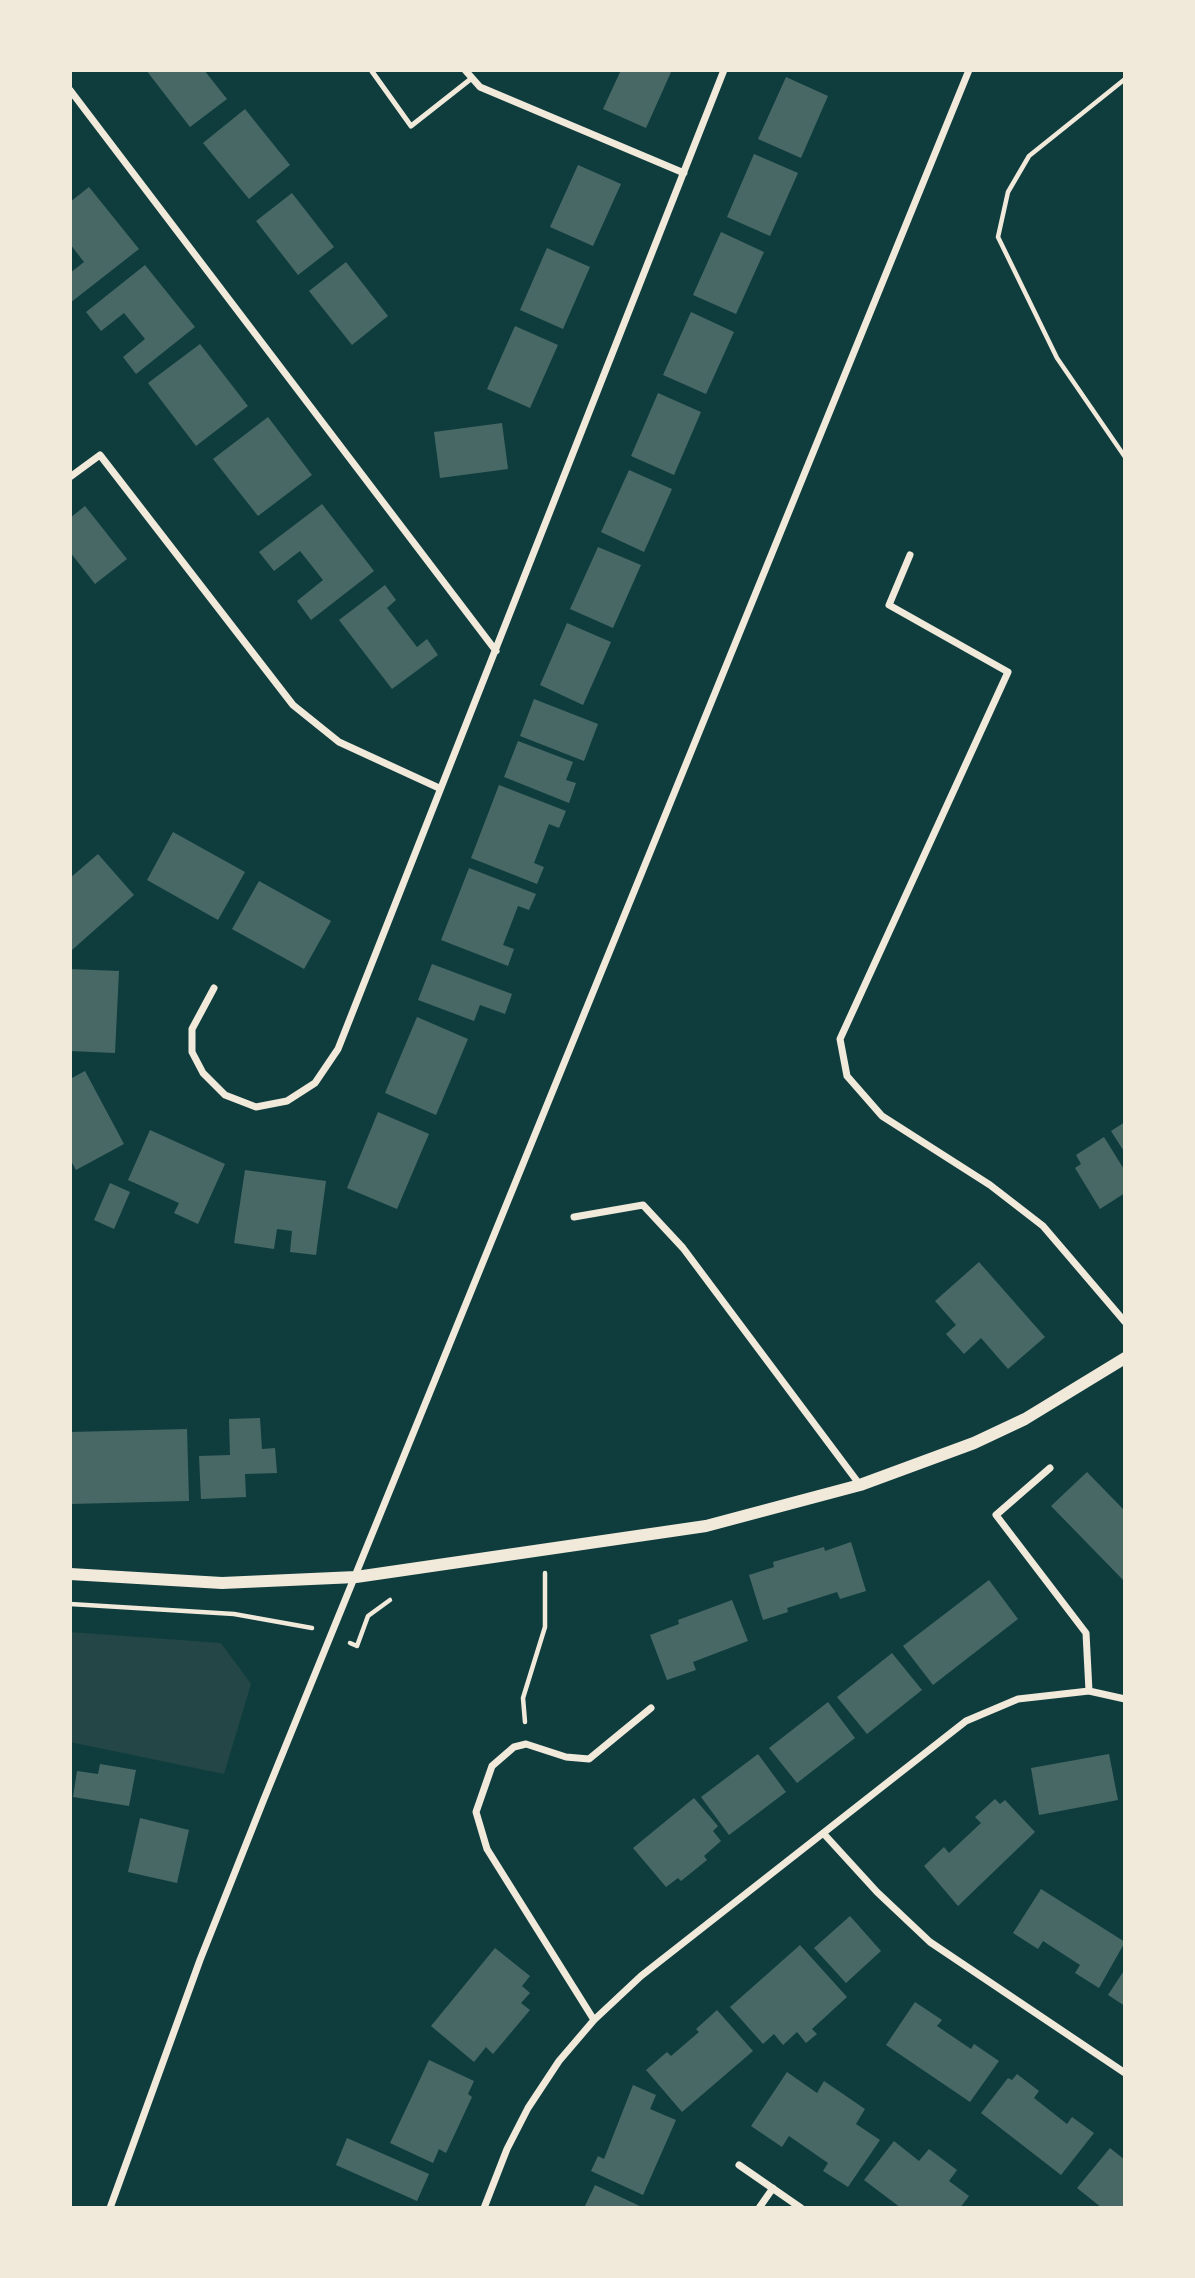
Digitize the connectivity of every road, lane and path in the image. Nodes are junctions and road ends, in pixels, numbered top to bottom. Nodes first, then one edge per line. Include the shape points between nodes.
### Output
1 (370, 70) edge
2 (465, 70) edge
3 (724, 70) edge
4 (969, 70) edge
5 (472, 78) junction
6 (1125, 79) edge
7 (70, 90) edge
8 (684, 173) junction
9 (1125, 457) edge
10 (70, 477) edge
11 (910, 555) dead end
12 (496, 651) junction
13 (439, 788) junction
14 (214, 988) dead end
15 (573, 1217) dead end
16 (1125, 1322) edge
17 (1125, 1358) edge
18 (1049, 1468) dead end
19 (860, 1485) junction
20 (545, 1551) junction
21 (70, 1574) edge
22 (545, 1574) junction
23 (356, 1577) junction
24 (532, 1577) dead end
25 (397, 1598) dead end
26 (70, 1604) edge
27 (304, 1624) dead end
28 (357, 1646) dead end
29 (1089, 1691) junction
30 (1125, 1699) edge
31 (651, 1708) dead end
32 (526, 1744) junction
33 (824, 1834) junction
34 (594, 2020) junction
35 (1125, 2073) edge
36 (739, 2165) dead end
37 (773, 2188) junction
38 (110, 2208) edge
39 (484, 2208) edge
40 (760, 2208) edge
41 (801, 2208) edge

1 - 5 lane via 411,126
2 - 5 street
3 - 8 street
4 - 23 street
5 - 8 street via 480,87
6 - 9 path via 1029,156 1008,192 998,237 1057,358
7 - 12 street
8 - 12 street
10 - 13 street via 100,455 293,705 339,742
11 - 16 street via 888,605 1008,673 840,1040 847,1076 882,1116 990,1185 1043,1226
12 - 13 street
13 - 14 street via 338,1049 315,1083 287,1101 256,1107 225,1095 202,1073 192,1052 192,1029
15 - 19 street via 643,1205 683,1248
17 - 19 street via 1025,1419
18 - 29 street via 996,1515 1086,1633
19 - 20 street via 706,1525
20 - 22 path
20 - 23 street
21 - 23 street via 222,1583
22 - 24 path
22 - 32 path via 545,1627 523,1698
23 - 38 street via 200,1960
25 - 28 path via 368,1616
26 - 27 path via 234,1614
29 - 30 street
29 - 33 street via 1018,1699 967,1721
31 - 32 street via 589,1759
32 - 34 street via 514,1747 492,1766 476,1812 487,1849
33 - 34 street via 641,1976
33 - 35 street via 930,1942
34 - 39 street via 528,2108
36 - 37 street
37 - 40 street
37 - 41 street

